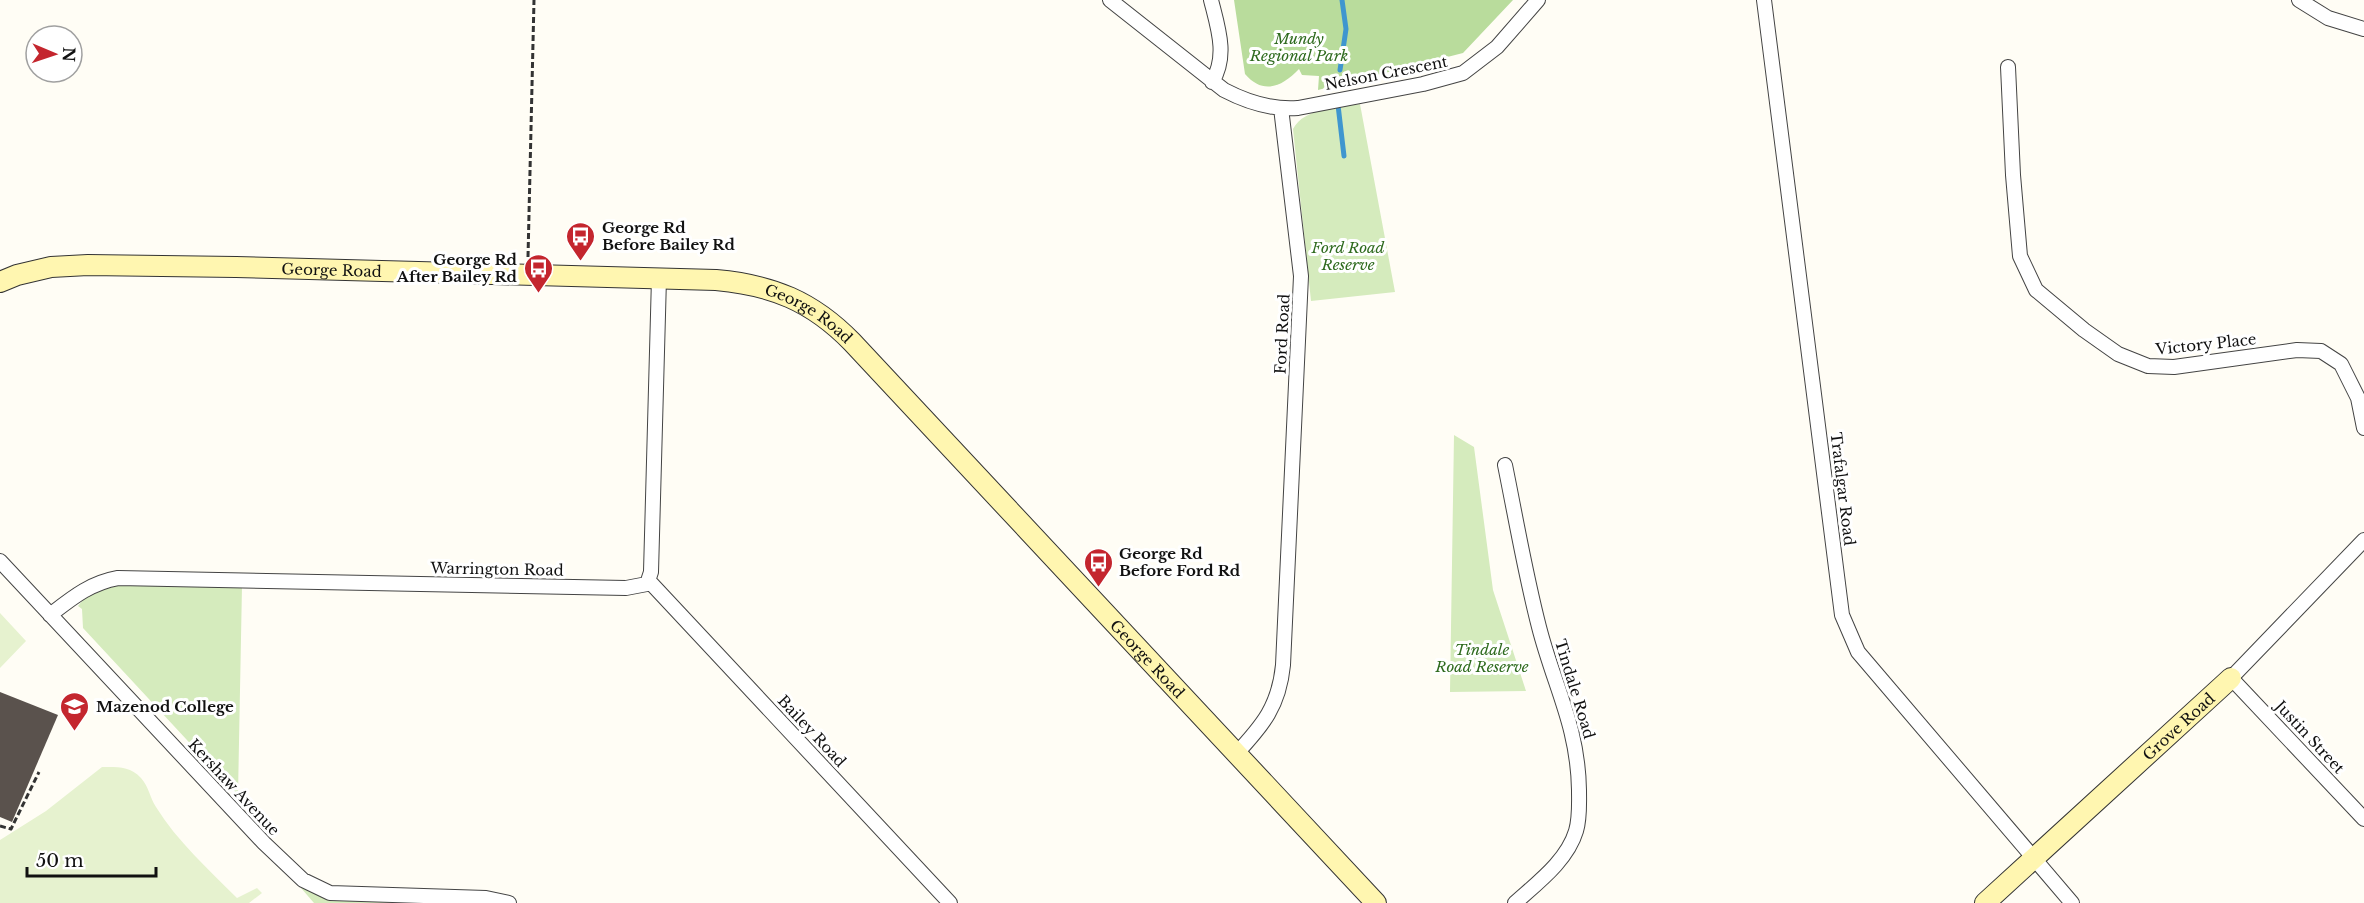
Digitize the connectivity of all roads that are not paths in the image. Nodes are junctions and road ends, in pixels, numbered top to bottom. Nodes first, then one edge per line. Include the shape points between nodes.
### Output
1 (1110, 0) edge
2 (1211, 0) edge
3 (1538, 0) edge
4 (1764, 0) edge
5 (2299, 0) edge
6 (2364, 29) edge
7 (2008, 67) dead end
8 (1212, 82) junction
9 (1281, 108) junction
10 (659, 278) junction
11 (0, 281) edge
12 (2364, 428) edge
13 (1505, 465) dead end
14 (2364, 540) edge
15 (0, 561) edge
16 (649, 581) junction
17 (51, 615) junction
18 (2232, 678) junction
19 (1236, 754) junction
20 (2364, 819) edge
21 (2032, 858) junction
22 (509, 903) edge
23 (950, 903) edge
24 (1376, 903) edge
25 (1515, 903) edge
26 (1985, 903) edge
27 (2072, 903) edge

1 - 8 street
2 - 8 street via 1221,55
3 - 9 street, Nelson Crescent via 1497,47 1463,73 1423,84
4 - 21 street, Trafalgar Road via 1842,615 1858,652
5 - 6 street via 2328,18
7 - 12 street, Victory Place via 2020,256 2036,290 2118,354 2148,366 2174,367 2297,350 2321,351 2341,364 2358,398
8 - 9 street via 1238,97
9 - 19 street, Ford Road via 1301,276 1283,665 1273,708
10 - 11 street, George Road via 88,265 51,267
10 - 16 street
10 - 19 street, George Road via 759,286 798,300 828,319
13 - 25 street, Tindale Road via 1539,629 1571,723 1579,780 1578,822 1572,842 1559,861
14 - 18 street, Grove Road
15 - 17 street, Kershaw Avenue
16 - 17 street, Warrington Road via 626,588 118,578 82,590
16 - 23 street, Bailey Road
17 - 22 street, Kershaw Avenue via 303,880 330,893 486,898
18 - 20 street, Justin Street
18 - 21 street, Grove Road
19 - 24 street, George Road
21 - 26 street, Grove Road
21 - 27 street, Trafalgar Road

